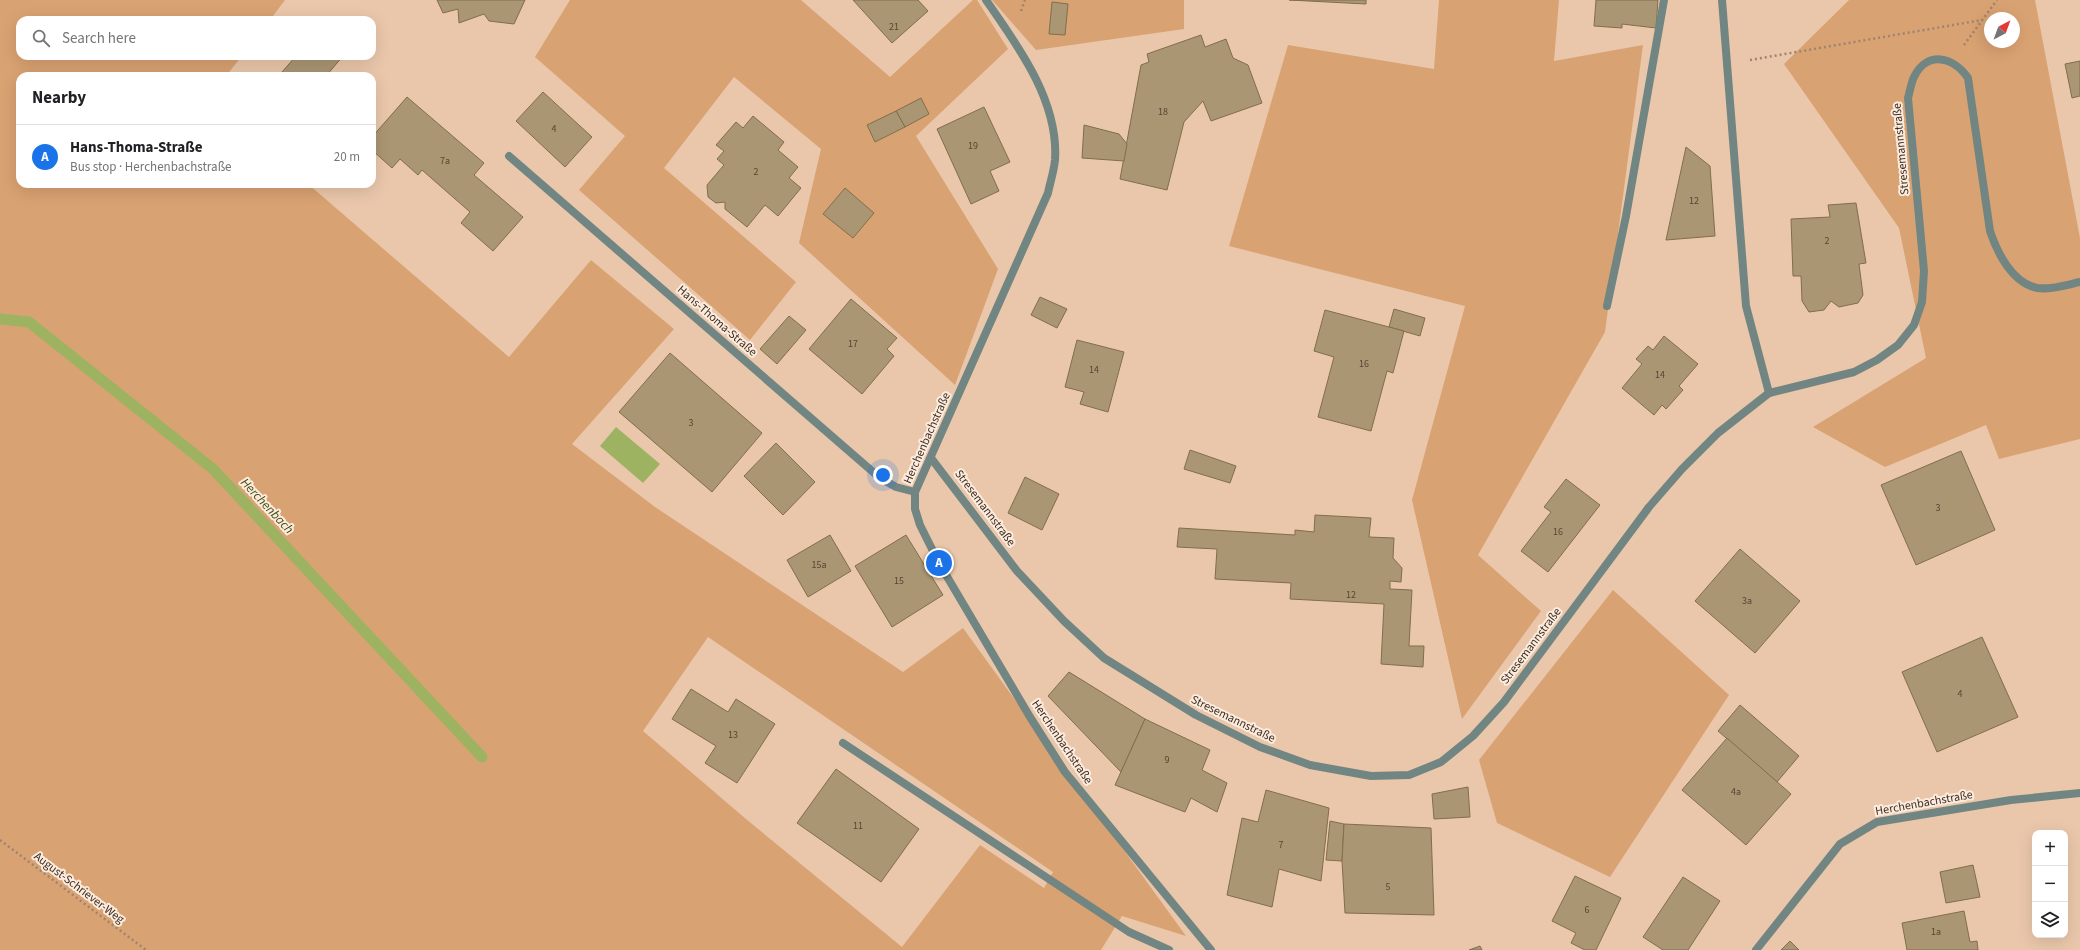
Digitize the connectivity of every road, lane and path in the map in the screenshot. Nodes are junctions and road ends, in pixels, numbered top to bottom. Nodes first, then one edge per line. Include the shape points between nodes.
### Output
1 (986, 0) edge
2 (1664, 0) edge
3 (1722, 0) edge
4 (1997, 0) edge
5 (1982, 20) junction
6 (1766, 57) dead end
7 (1952, 61) junction
8 (509, 156) dead end
9 (2080, 282) edge
10 (1607, 306) dead end
11 (1769, 393) junction
12 (931, 458) junction
13 (915, 492) junction
14 (844, 743) dead end
15 (2080, 793) edge
16 (0, 840) edge
17 (146, 950) edge
18 (1169, 950) edge
19 (1211, 950) edge
20 (1756, 950) edge

1 - 12 street, Herchenbachstraße via 1012,39 1046,104 1055,160 1048,193
2 - 10 street via 1626,216
3 - 11 street via 1746,306
4 - 5 path
5 - 6 path
5 - 7 path
7 - 9 street via 1962,68 1968,78 1990,231 1996,248 2020,280 2036,288 2053,288
7 - 11 street, Stresemannstraße via 1939,59 1920,68 1914,77 1908,98 1924,271 1922,302 1914,325 1898,345 1878,360 1854,372
8 - 13 street, Hans-Thoma-Straße via 880,478 896,487
11 - 12 street, Stresemannstraße via 1718,433 1682,469 1654,502 1504,702 1472,736 1441,762 1409,775 1371,776 1310,765 1260,747 1196,715 1104,658 1064,621 1018,571
12 - 13 street, Herchenbachstraße
13 - 19 street, Herchenbachstraße via 915,509 920,525 939,563 1065,772
14 - 18 street via 1129,932
15 - 20 street, Herchenbachstraße via 2011,800 1877,822 1840,844
16 - 17 path, August-Schriever-Weg

